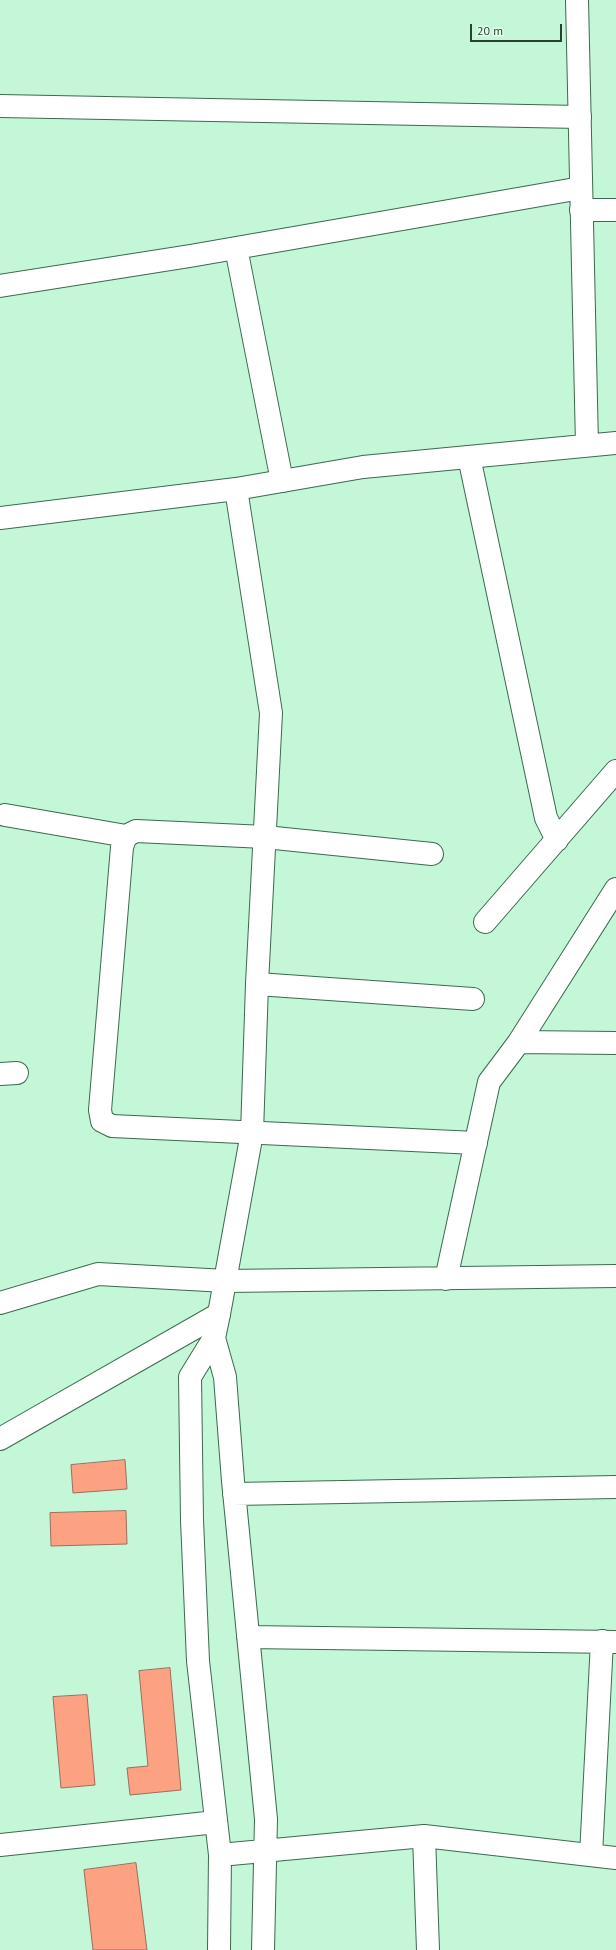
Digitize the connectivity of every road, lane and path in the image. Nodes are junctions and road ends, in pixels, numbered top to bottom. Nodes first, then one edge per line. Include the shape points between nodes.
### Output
1 (576, 0) edge
2 (0, 106) edge
3 (580, 117) junction
4 (581, 188) junction
5 (581, 210) junction
6 (616, 210) edge
7 (236, 248) junction
8 (0, 286) edge
9 (616, 443) edge
10 (587, 445) junction
11 (469, 457) junction
12 (282, 481) junction
13 (236, 489) junction
14 (0, 518) edge
15 (616, 771) edge
16 (5, 815) dead end
17 (126, 836) junction
18 (265, 837) junction
19 (557, 840) junction
20 (432, 854) dead end
21 (616, 889) edge
22 (485, 922) dead end
23 (257, 984) junction
24 (473, 999) dead end
25 (519, 1042) junction
26 (616, 1043) edge
27 (252, 1133) junction
28 (476, 1143) junction
29 (616, 1276) edge
30 (446, 1279) junction
31 (226, 1282) junction
32 (0, 1302) edge
33 (219, 1314) junction
34 (214, 1338) junction
35 (0, 1439) edge
36 (616, 1487) edge
37 (234, 1494) junction
38 (248, 1637) junction
39 (609, 1641) edge
40 (216, 1822) junction
41 (424, 1836) junction
42 (0, 1845) edge
43 (265, 1849) junction
44 (220, 1855) junction
45 (591, 1855) junction
46 (616, 1858) edge
47 (219, 1950) edge
48 (263, 1950) edge
49 (428, 1950) edge

1 - 3 street
2 - 3 street
3 - 4 street
4 - 5 street
4 - 7 street
5 - 6 street
5 - 10 street
7 - 8 street
7 - 12 street
9 - 10 street
10 - 11 street
11 - 12 street via 363,467
11 - 19 street via 546,818
12 - 13 street
13 - 14 street
13 - 18 street via 271,713
15 - 19 street
16 - 17 street
17 - 18 street via 136,831
17 - 27 street via 122,847 101,1087 102,1121 112,1126
18 - 20 street
18 - 23 street
19 - 22 street
21 - 25 street
23 - 24 street
23 - 27 street
25 - 26 street
25 - 28 street via 489,1082
27 - 28 street
27 - 31 street
28 - 30 street
29 - 30 street
30 - 31 street
31 - 32 street via 98,1274
31 - 33 street
33 - 34 street
33 - 35 street
34 - 37 street via 225,1377
34 - 40 street via 190,1377 192,1520 198,1661
36 - 37 street
37 - 38 street
38 - 39 street
38 - 43 street via 266,1819
39 - 45 street
40 - 42 street
40 - 44 street
41 - 43 street
41 - 45 street
41 - 49 street
43 - 44 street
43 - 48 street
44 - 47 street
45 - 46 street

